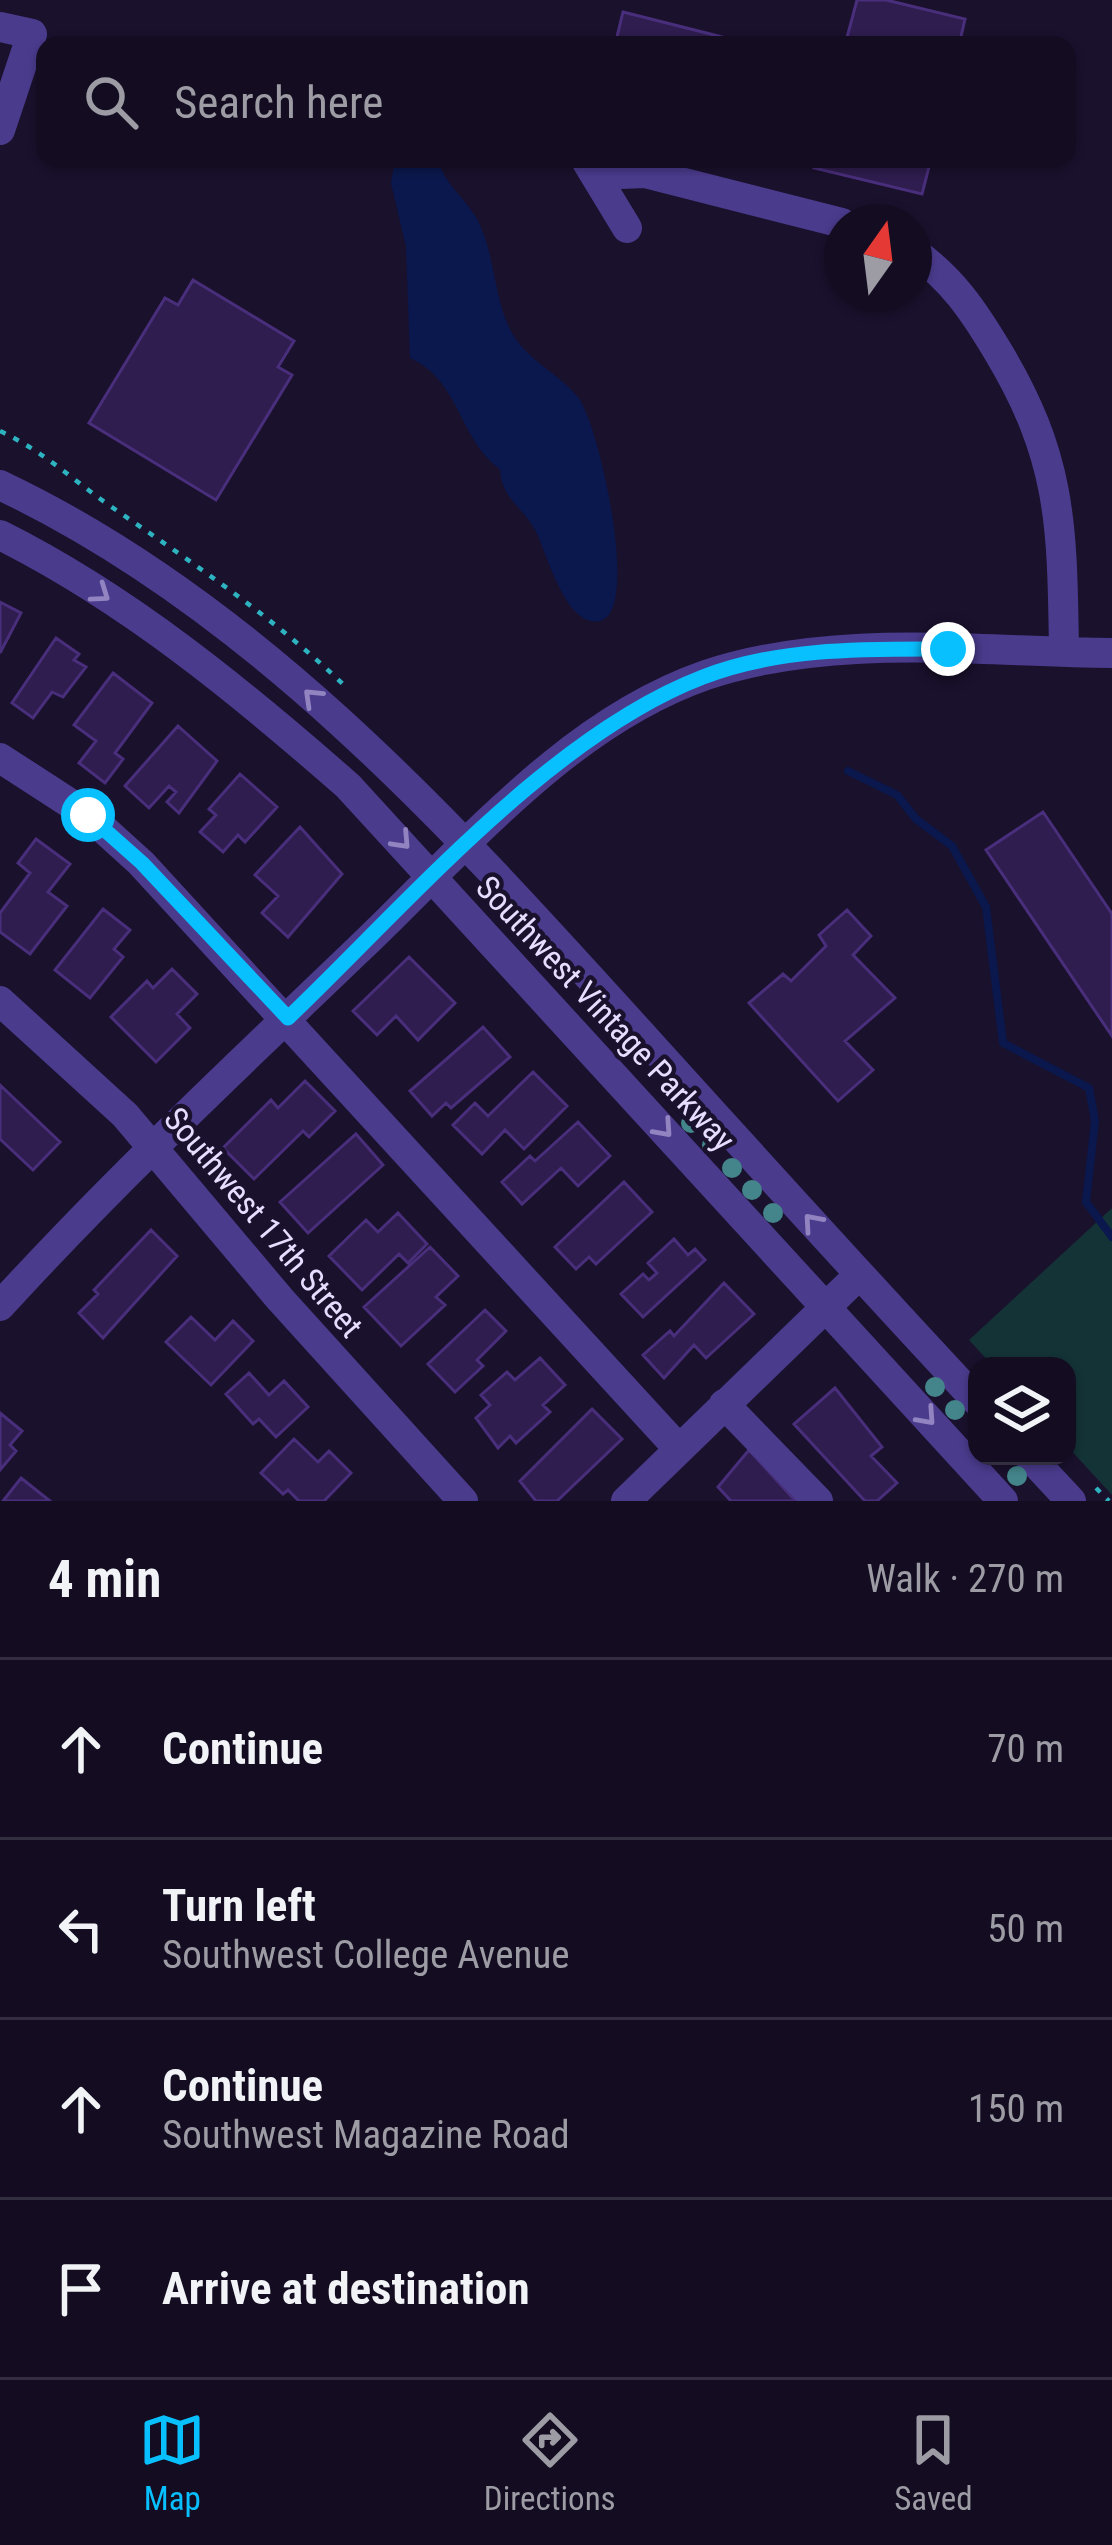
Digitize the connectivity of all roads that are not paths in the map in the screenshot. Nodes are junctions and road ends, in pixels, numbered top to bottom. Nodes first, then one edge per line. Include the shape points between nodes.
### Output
1 (0, 27) edge
2 (0, 130) edge
3 (591, 168) edge
4 (599, 168) edge
5 (824, 218) edge
6 (627, 228) dead end
7 (932, 266) edge
8 (0, 485) edge
9 (0, 535) edge
10 (1064, 651) junction
11 (1112, 653) edge
12 (0, 758) edge
13 (467, 846) junction
14 (434, 878) junction
15 (0, 1001) edge
16 (288, 1018) junction
17 (152, 1146) junction
18 (858, 1276) junction
19 (0, 1306) edge
20 (825, 1311) junction
21 (968, 1392) edge
22 (724, 1403) junction
23 (678, 1448) junction
24 (1037, 1465) edge
25 (463, 1501) edge
26 (626, 1501) edge
27 (818, 1501) edge
28 (1004, 1501) edge
29 (1071, 1501) edge

1 - 2 street via 32,34
3 - 6 street
4 - 5 street
7 - 10 street via 970,306 1044,440 1063,534
13 -> 8 street, Southwest Vintage Parkway via 278,665 117,549
9 -> 14 street, Southwest Vintage Parkway via 76,577 246,697 348,786
10 - 11 street
10 - 13 street via 849,649 705,676 587,738
12 - 16 street via 128,851
13 - 14 street
18 -> 13 street, Southwest Vintage Parkway
14 - 16 street
14 -> 20 street, Southwest Vintage Parkway
15 - 17 street, Southwest 17th Street
16 - 17 street
16 - 23 street
17 - 19 street
17 - 25 street, Southwest 17th Street
18 - 20 street
18 - 21 street, Southwest Vintage Parkway
20 - 22 street
20 -> 28 street, Southwest Vintage Parkway
22 - 23 street
22 - 27 street
23 - 26 street
24 - 29 street

